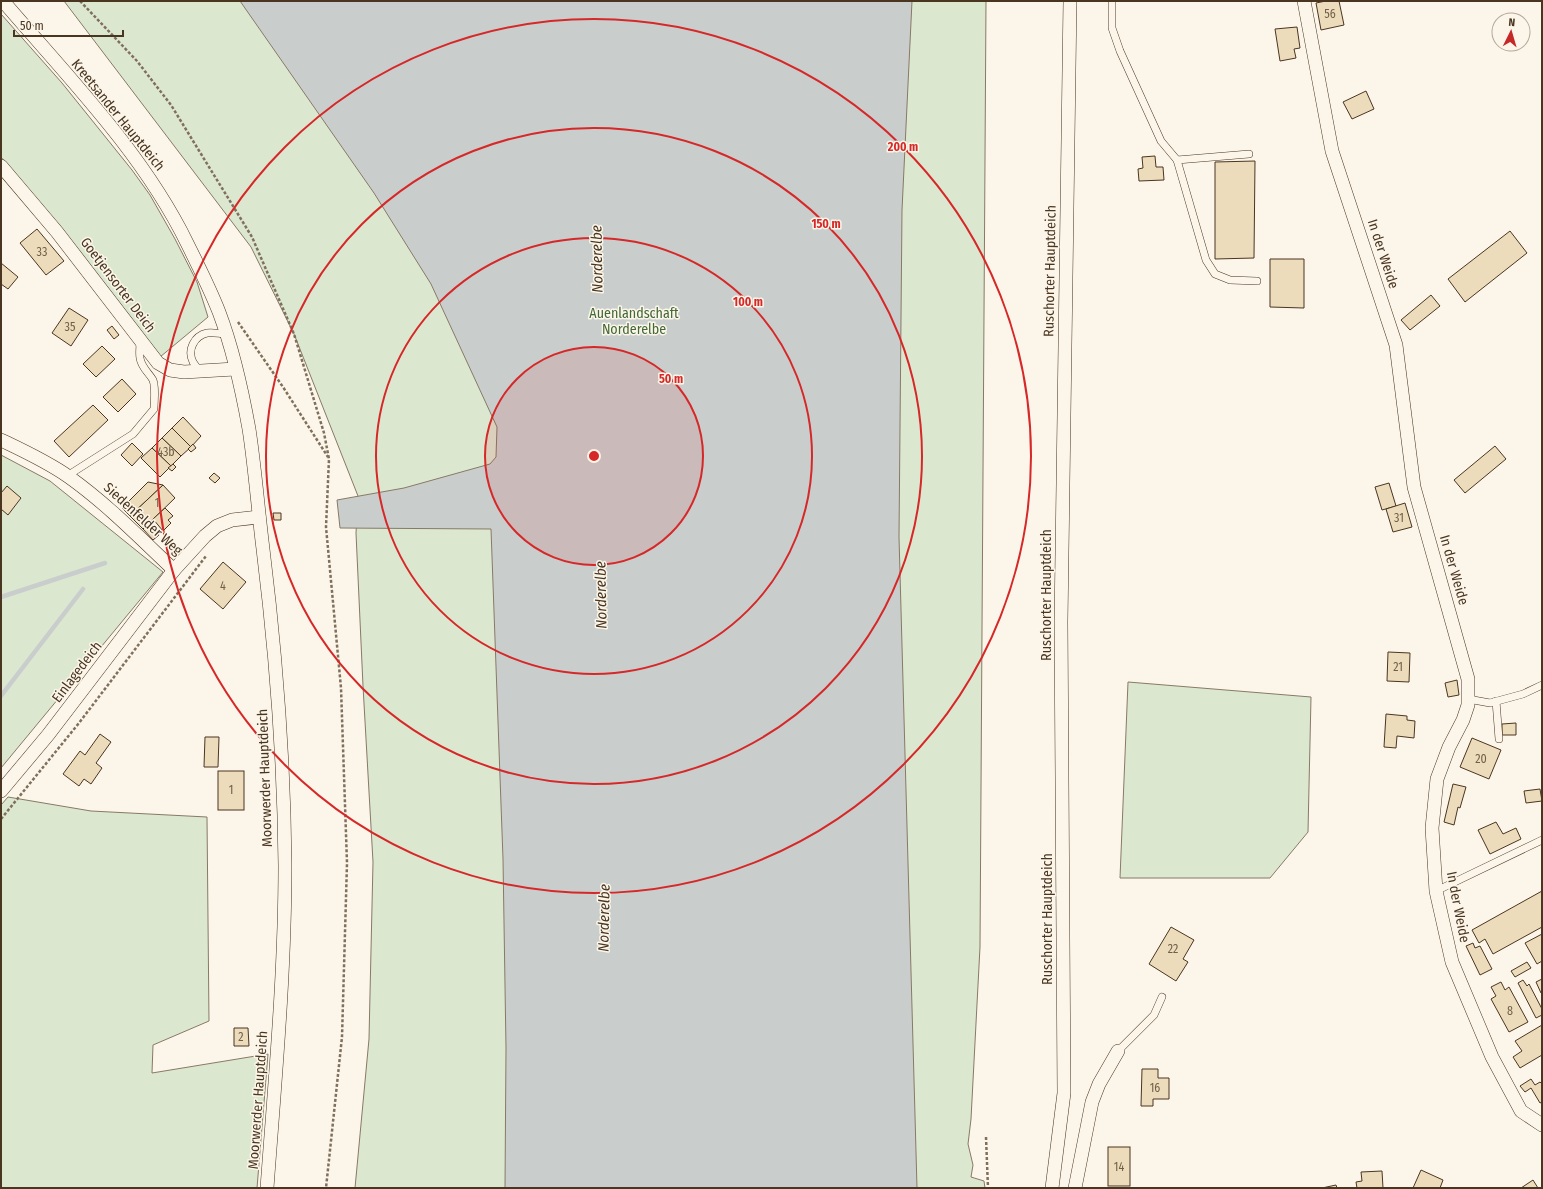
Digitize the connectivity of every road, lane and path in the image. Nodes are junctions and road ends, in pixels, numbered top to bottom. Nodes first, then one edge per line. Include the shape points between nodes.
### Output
1 (3, 1) edge
2 (80, 1) edge
3 (1070, 1) edge
4 (1112, 1) edge
5 (1304, 1) edge
6 (1249, 154) dead end
7 (1177, 160) junction
8 (1, 166) edge
9 (1257, 281) dead end
10 (218, 311) junction
11 (226, 334) junction
12 (139, 339) junction
13 (236, 369) junction
14 (200, 372) junction
15 (1, 440) edge
16 (329, 459) junction
17 (67, 476) junction
18 (259, 517) junction
19 (210, 552) dead end
20 (174, 570) junction
21 (1542, 685) edge
22 (1468, 699) junction
23 (1496, 701) junction
24 (1499, 739) dead end
25 (1, 790) edge
26 (1, 819) edge
27 (1542, 840) edge
28 (1436, 891) junction
29 (1162, 997) dead end
30 (1118, 1051) joint
31 (1542, 1125) edge
32 (986, 1137) dead end
33 (267, 1188) edge
34 (326, 1188) edge
35 (988, 1188) edge
36 (1052, 1188) edge
37 (1075, 1188) edge

1 - 10 street, Kreetsander Hauptdeich via 116,133 146,174 187,242
2 - 16 path via 137,61 171,105 252,237 294,334 324,433
3 - 36 street, Ruschorter Hauptdeich via 1061,622 1064,1093
4 - 7 lane via 1112,28 1120,51 1161,141
5 - 22 street, In der Weide via 1332,151 1396,345 1414,487 1468,679
6 - 7 lane
7 - 9 lane via 1206,260 1215,274 1230,280
8 - 12 street, Goetjensorter Deich via 58,232
10 - 11 street, Kreetsander Hauptdeich
10 - 16 path via 237,320
11 - 13 street, Kreetsander Hauptdeich
11 - 14 lane via 208,333 200,335 193,342 190,352
12 - 14 street, Goetjensorter Deich via 158,363 170,370
12 - 17 lane via 139,357 154,384 154,409 133,434
13 - 14 street, Goetjensorter Deich
13 - 18 street, Moorwerder Hauptdeich via 249,429
15 - 17 street, Siedenfelder Weg
16 - 34 path via 326,527 341,688 347,863 342,1037
17 - 20 street, Siedenfelder Weg via 119,518
18 - 20 street, Siedenfelder Weg via 232,520 217,526
18 - 33 street, Moorwerder Hauptdeich via 278,694 285,865 278,1052
19 - 26 path
20 - 25 street, Einlagedeich via 48,735
21 - 23 lane via 1523,694
22 - 23 lane via 1490,703
22 - 28 street, In der Weide via 1463,720 1437,779 1432,828
23 - 24 lane
27 - 28 lane
28 - 31 street, In der Weide via 1452,962 1492,1057 1521,1112
29 - 30 lane via 1154,1015
30 - 37 street via 1092,1102
32 - 35 path

